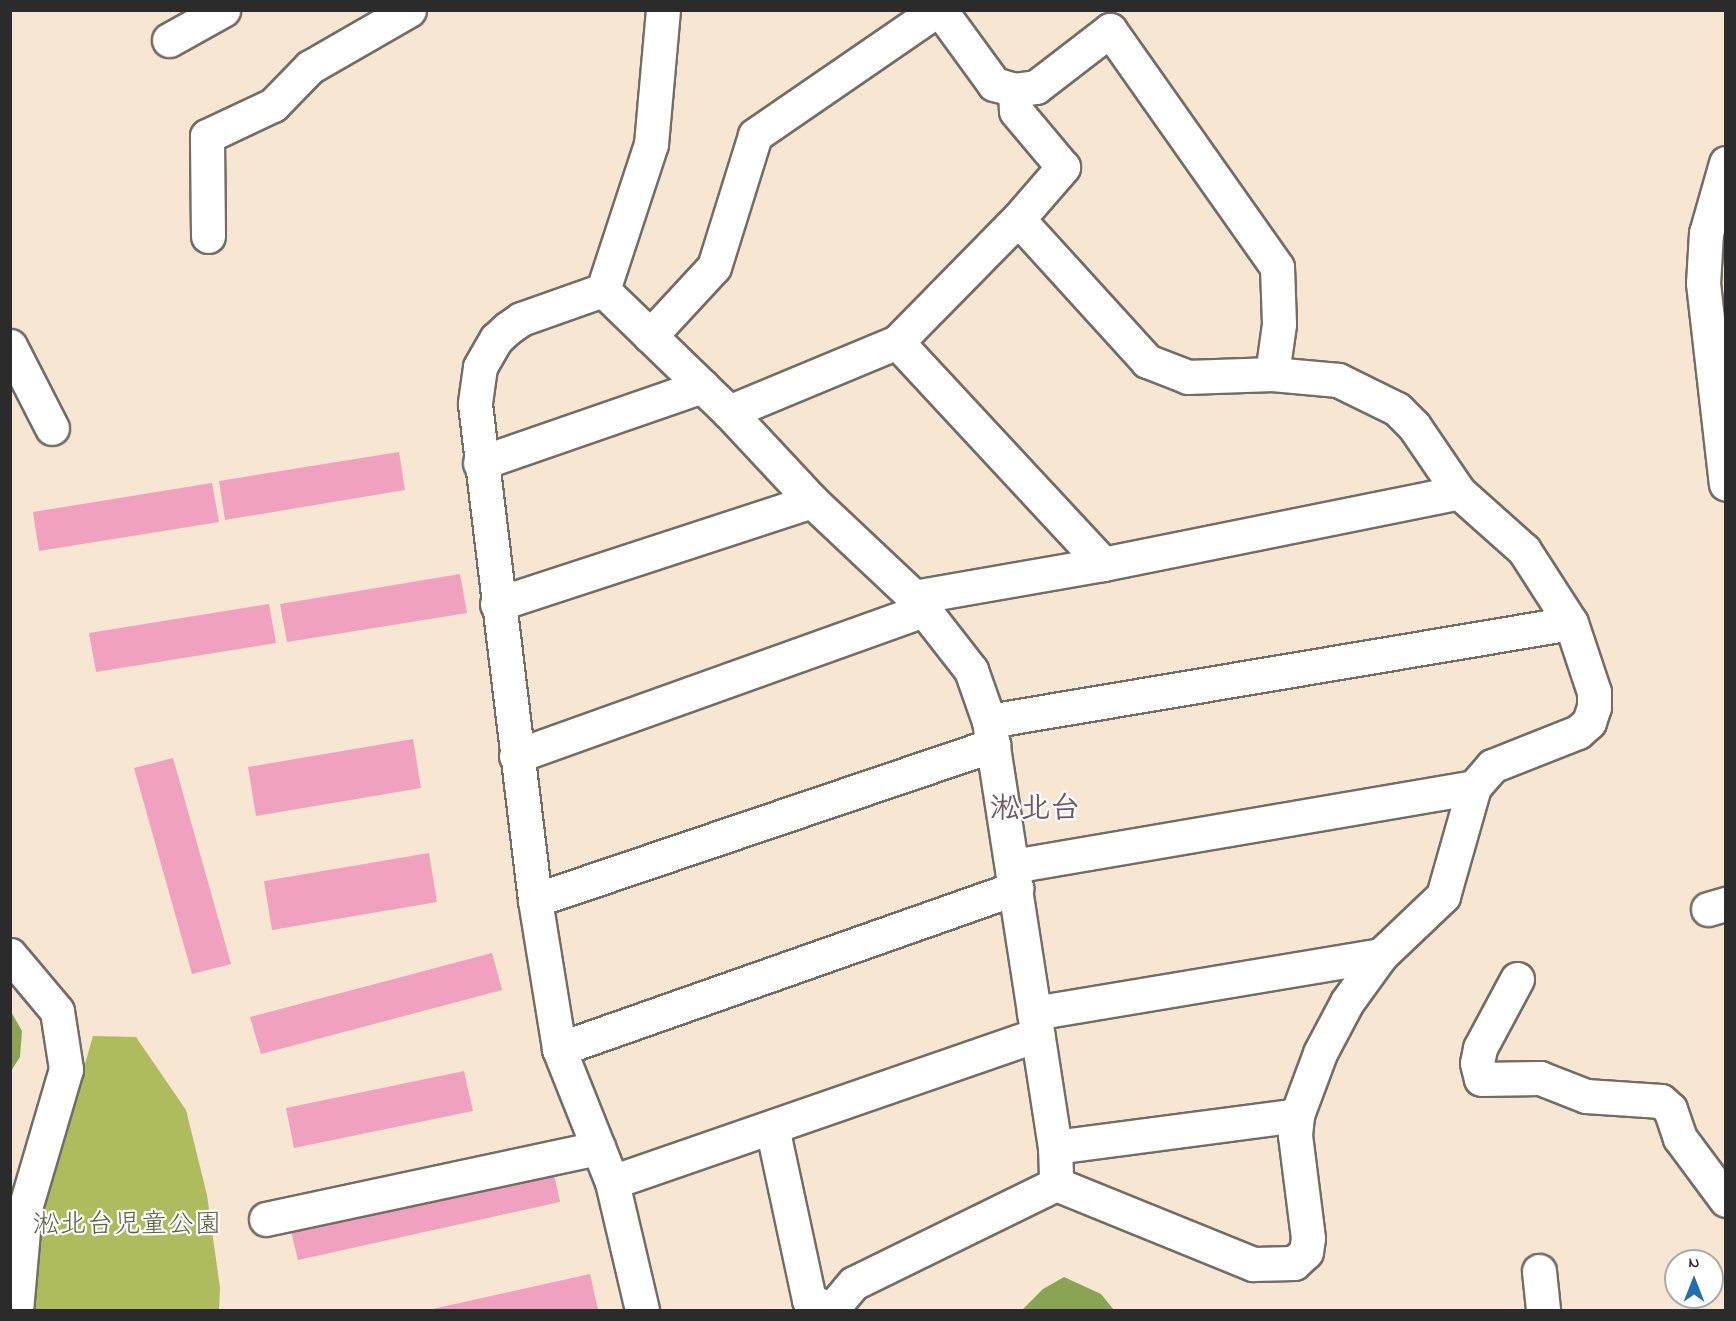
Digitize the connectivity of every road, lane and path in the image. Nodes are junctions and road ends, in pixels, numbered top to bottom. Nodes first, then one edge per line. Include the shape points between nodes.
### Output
1 (224, 10) edge
2 (409, 10) edge
3 (663, 10) edge
4 (938, 10) edge
5 (169, 40) dead end
6 (1015, 90) junction
7 (1725, 163) edge
8 (1018, 219) junction
9 (208, 236) dead end
10 (603, 290) junction
11 (650, 336) junction
12 (897, 342) junction
13 (10, 346) edge
14 (1272, 374) junction
15 (702, 386) junction
16 (729, 412) junction
17 (52, 428) dead end
18 (480, 463) junction
19 (1725, 484) edge
20 (1459, 492) junction
21 (812, 501) junction
22 (1103, 564) junction
23 (919, 603) junction
24 (497, 604) junction
25 (1571, 623) junction
26 (991, 733) junction
27 (516, 756) junction
28 (1474, 787) junction
29 (1014, 877) junction
30 (535, 900) junction
31 (10, 955) edge
32 (1381, 955) junction
33 (1517, 979) dead end
34 (1036, 1024) junction
35 (559, 1049) junction
36 (1298, 1115) junction
37 (771, 1127) junction
38 (1055, 1147) junction
39 (598, 1148) junction
40 (612, 1182) junction
41 (1056, 1184) junction
42 (1725, 1200) edge
43 (266, 1219) dead end
44 (1539, 1271) dead end
45 (16, 1311) edge
46 (642, 1311) edge
47 (831, 1311) edge
48 (1543, 1311) edge

1 - 5 street
2 - 9 street via 310,66 273,105 207,136
3 - 10 street via 651,144
4 - 6 street via 994,84
4 - 11 street via 755,135 714,267
6 - 8 street via 1016,111 1063,166
6 - 14 street via 1036,87 1110,30 1277,267 1280,324
7 - 19 street via 1706,232 1703,283
8 - 12 street
8 - 14 street via 1146,361 1188,377
10 - 11 street
10 - 18 street via 521,319 496,339 475,384
11 - 15 street
12 - 16 street
12 - 22 street
13 - 17 street
14 - 20 street via 1338,380 1397,409 1414,426
15 - 16 street
15 - 18 street
16 - 21 street
18 - 24 street
20 - 22 street
20 - 25 street via 1524,550
21 - 23 street
21 - 24 street
22 - 23 street
23 - 26 street via 971,670
23 - 27 street
24 - 27 street
25 - 26 street
25 - 28 street via 1593,692 1589,722 1578,732 1492,766
26 - 29 street
26 - 30 street
27 - 30 street
28 - 29 street
28 - 32 street via 1443,896
29 - 34 street
29 - 35 street
30 - 35 street
31 - 45 street via 57,1011 66,1069 25,1208
32 - 34 street
32 - 36 street via 1347,1002 1320,1053
33 - 42 street via 1480,1048 1477,1063 1481,1079 1540,1078 1586,1096 1661,1101 1670,1109 1680,1138
34 - 37 street
34 - 38 street
35 - 39 street
36 - 38 street
36 - 41 street via 1295,1135 1308,1238 1306,1252 1294,1263 1253,1264
37 - 40 street
37 - 47 street via 809,1300
38 - 41 street
39 - 40 street
39 - 43 street
40 - 46 street
41 - 47 street via 854,1283
44 - 48 street

